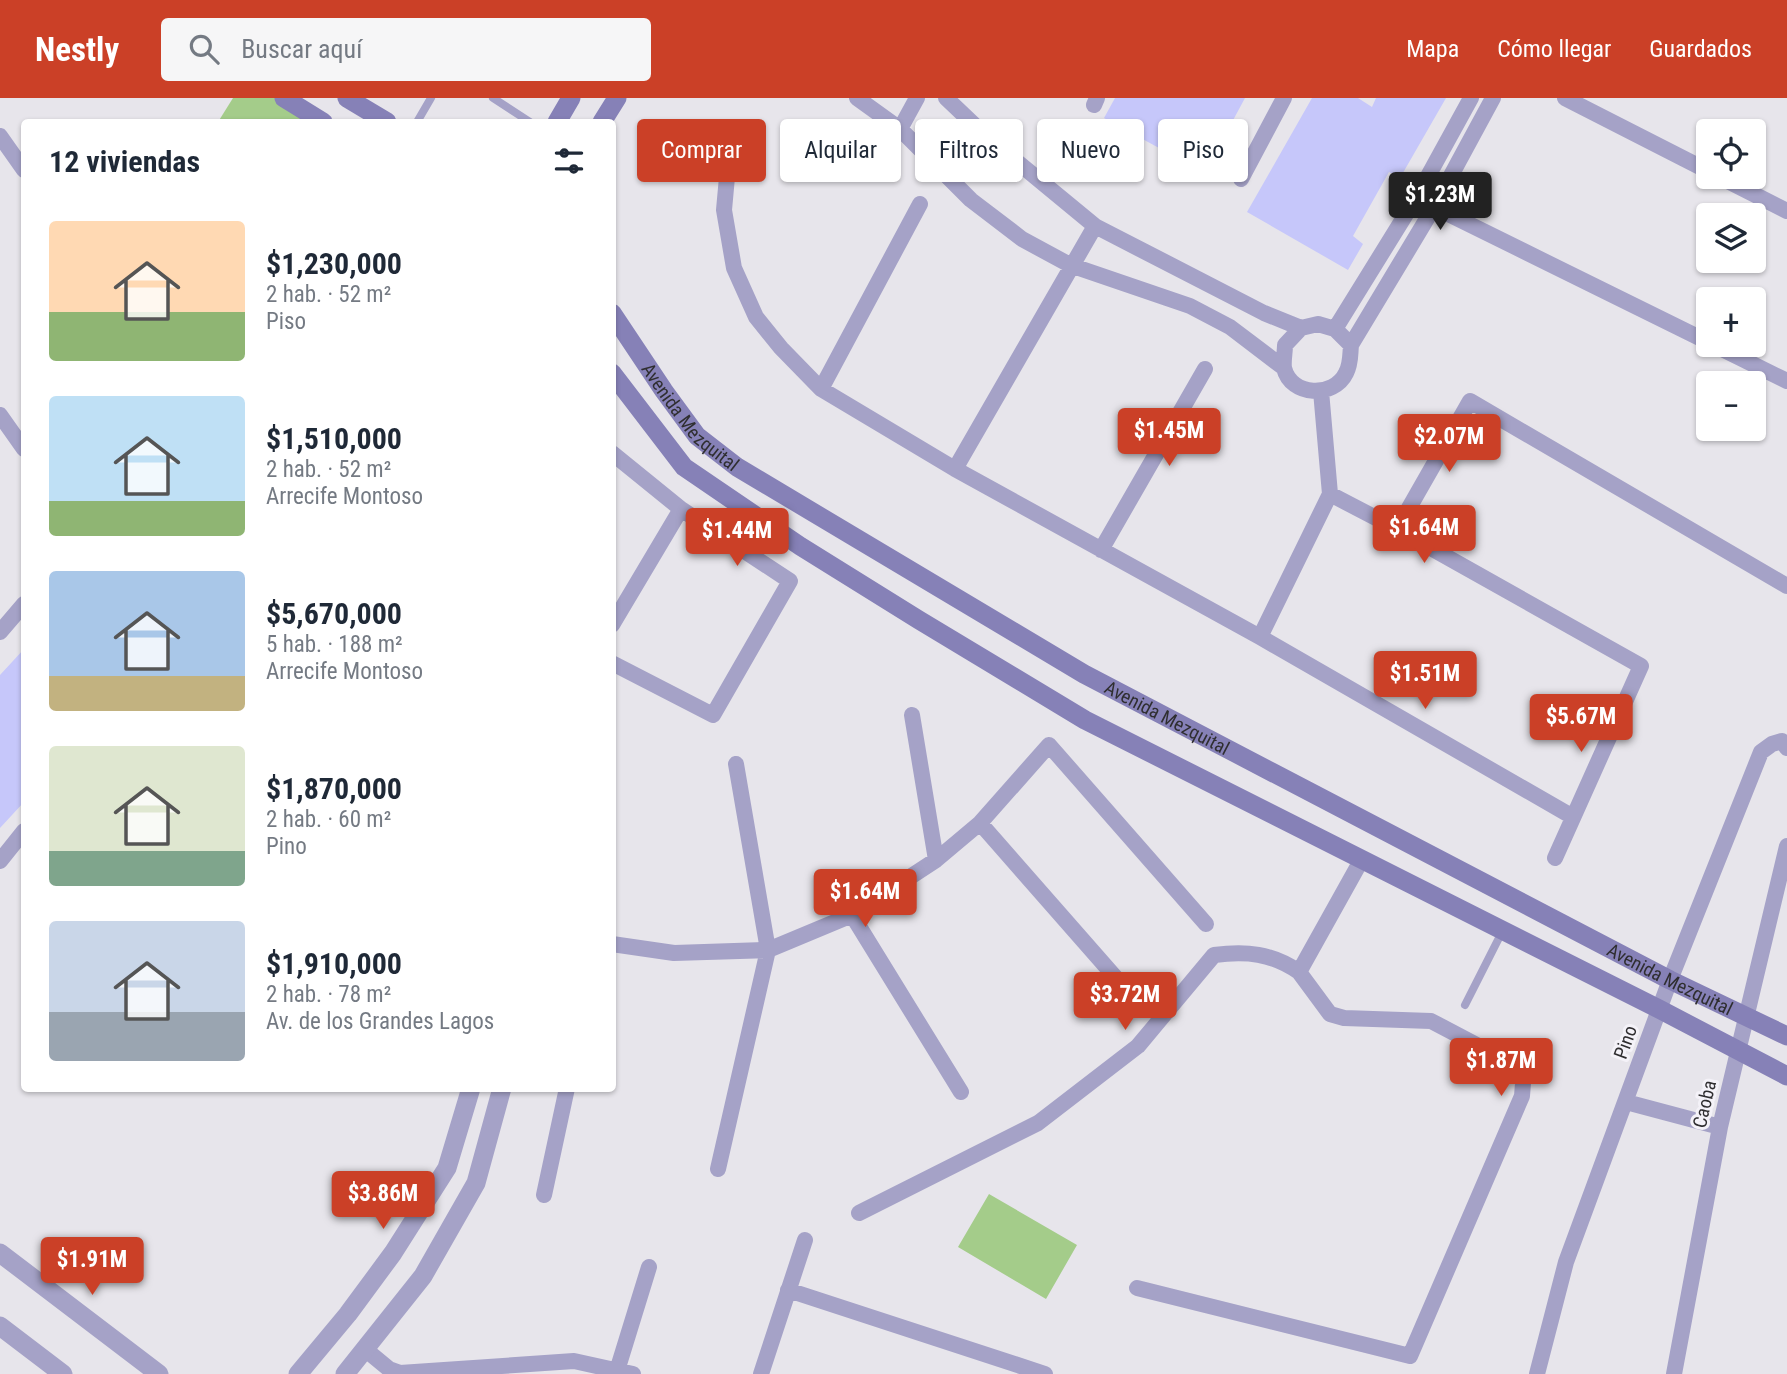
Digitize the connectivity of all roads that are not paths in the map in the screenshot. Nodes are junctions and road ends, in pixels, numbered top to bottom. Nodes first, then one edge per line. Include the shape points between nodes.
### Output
1 (284, 98) edge
2 (347, 98) edge
3 (431, 98) edge
4 (493, 98) edge
5 (571, 98) edge
6 (617, 98) edge
7 (857, 98) edge
8 (917, 98) edge
9 (946, 98) edge
10 (1284, 98) edge
11 (1471, 98) edge
12 (1493, 98) edge
13 (1565, 98) edge
14 (318, 119) edge
15 (382, 119) edge
16 (418, 119) edge
17 (525, 119) edge
18 (558, 119) edge
19 (605, 119) edge
20 (886, 119) edge
21 (901, 127) edge
22 (901, 130) edge
23 (0, 136) edge
24 (1696, 165) edge
25 (21, 166) edge
26 (1248, 166) edge
27 (727, 182) edge
28 (1744, 189) edge
29 (1416, 198) junction
30 (920, 204) dead end
31 (1434, 207) junction
32 (1787, 211) edge
33 (1094, 226) junction
34 (1070, 265) junction
35 (616, 319) edge
36 (1301, 328) junction
37 (1335, 329) junction
38 (1696, 336) edge
39 (1350, 345) junction
40 (1738, 357) edge
41 (1284, 368) junction
42 (1205, 369) dead end
43 (616, 378) edge
44 (1787, 381) edge
45 (821, 389) junction
46 (1321, 391) junction
47 (0, 415) edge
48 (21, 445) edge
49 (616, 456) edge
50 (955, 469) junction
51 (1330, 494) junction
52 (681, 509) junction
53 (1397, 528) junction
54 (1101, 550) junction
55 (1787, 586) edge
56 (21, 608) edge
57 (616, 618) edge
58 (0, 632) edge
59 (1260, 637) junction
60 (616, 665) edge
61 (912, 715) dead end
62 (1785, 745) edge
63 (736, 764) dead end
64 (1573, 817) junction
65 (980, 823) junction
66 (21, 835) edge
67 (1787, 846) edge
68 (1555, 858) dead end
69 (1362, 859) junction
70 (936, 860) junction
71 (0, 861) edge
72 (852, 915) junction
73 (1206, 924) dead end
74 (1503, 930) junction
75 (616, 945) edge
76 (768, 950) junction
77 (1299, 972) junction
78 (1671, 980) junction
79 (1123, 986) dead end
80 (1465, 1005) dead end
81 (1660, 1009) junction
82 (1746, 1016) junction
83 (1787, 1036) edge
84 (1739, 1050) junction
85 (1787, 1076) edge
86 (470, 1092) edge
87 (501, 1092) edge
88 (566, 1092) edge
89 (961, 1092) dead end
90 (1626, 1102) junction
91 (1720, 1127) junction
92 (718, 1169) dead end
93 (544, 1195) dead end
94 (859, 1213) dead end
95 (805, 1240) dead end
96 (0, 1253) edge
97 (649, 1267) dead end
98 (1137, 1288) dead end
99 (789, 1290) junction
100 (0, 1326) edge
101 (366, 1350) junction
102 (304, 1367) edge
103 (464, 1371) edge
104 (622, 1372) edge
105 (63, 1374) edge
106 (159, 1374) edge
107 (282, 1374) edge
108 (345, 1374) edge
109 (761, 1374) edge
110 (1045, 1374) edge
111 (1538, 1374) edge
112 (1674, 1374) edge

1 - 14 main road
2 - 15 main road
3 - 16 lane
4 - 17 lane
5 - 18 main road
6 - 19 main road
7 - 20 street
8 - 21 street
9 - 33 street
10 - 26 street
11 - 29 street
12 - 31 street
13 - 24 street
22 - 34 street via 971,200 1022,239
23 - 25 street
27 - 45 street via 724,210 734,268 755,317
28 - 32 street
29 - 31 street
29 - 37 street
30 - 45 street
31 - 38 street
31 - 39 street
33 - 34 street
33 - 36 street
34 - 41 street via 1190,306 1230,327
34 - 50 street
35 - 78 main road, Avenida Mezquital via 697,436 737,467 1084,674
36 - 37 street via 1318,324
36 - 41 street via 1285,345
37 - 39 street
39 - 46 street via 1345,376
40 - 44 street
41 - 46 street via 1293,382 1306,390
42 - 54 street
43 - 69 main road, Avenida Mezquital via 684,467 800,546 1085,720
45 - 50 street
46 - 51 street
47 - 48 street
49 - 52 street
50 - 54 street
51 - 53 street
51 - 59 street
52 - 57 street
52 - 60 street via 790,581 713,715
53 - 55 street via 1470,401
53 - 64 street via 1641,666
54 - 59 street
56 - 58 street
59 - 64 street
61 - 70 street
62 - 78 street, Pino via 1772,744 1761,752
63 - 76 street
64 - 68 street
65 - 70 street
65 - 73 street via 1049,745
65 - 79 street
66 - 71 street
67 - 82 street, Caoba
69 - 74 main road, Avenida Mezquital
69 - 77 street
70 - 72 street
72 - 76 street
72 - 89 street
74 - 80 lane
74 - 81 main road, Avenida Mezquital
75 - 76 street via 674,953
76 - 92 street
77 - 94 street via 1282,960 1237,952 1214,955 1138,1045 1038,1123
77 - 98 street via 1329,1014 1431,1021 1492,1053 1518,1071 1523,1083 1522,1096 1410,1356
78 - 81 street, Pino
78 - 82 main road, Avenida Mezquital
81 - 84 main road, Avenida Mezquital
81 - 90 street, Pino
82 - 83 main road, Avenida Mezquital
82 - 84 street, Caoba
84 - 85 main road, Avenida Mezquital
84 - 91 street, Caoba
86 - 102 street via 447,1168 393,1253
87 - 101 street via 476,1183 423,1276
88 - 93 street
90 - 91 street
90 - 111 street, Pino via 1566,1262
91 - 112 street, Caoba
95 - 99 street
96 - 106 street
97 - 104 street
99 - 109 street
99 - 110 street
100 - 105 street
101 - 103 street via 389,1370 400,1373
101 - 108 street
102 - 107 street
103 - 104 street via 574,1362

